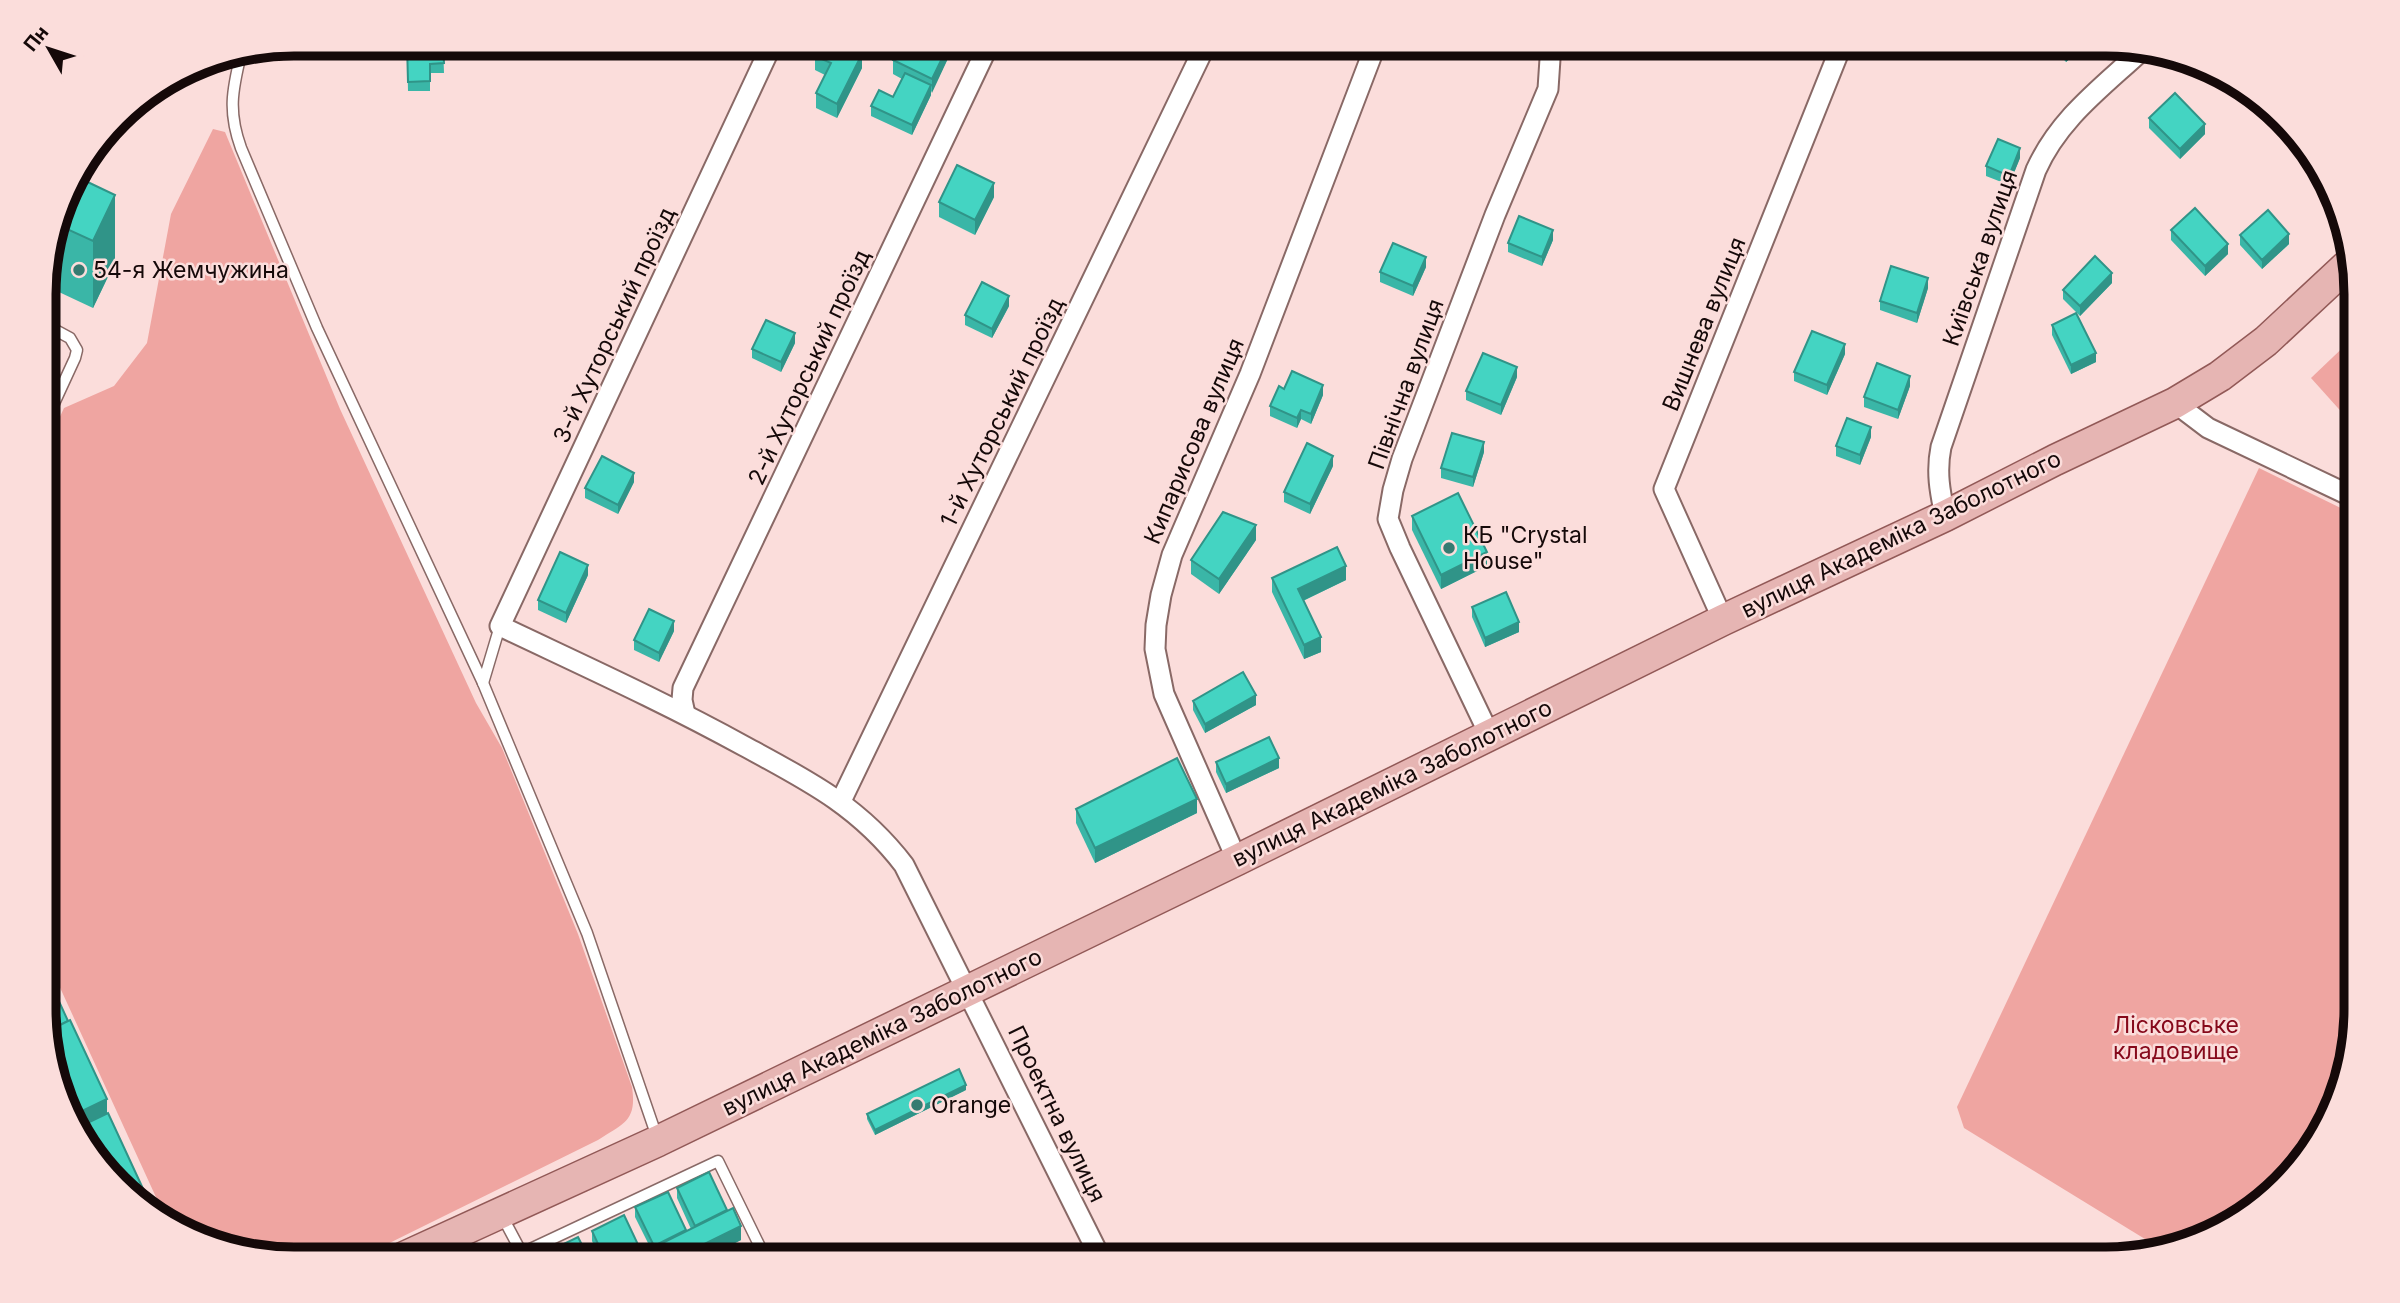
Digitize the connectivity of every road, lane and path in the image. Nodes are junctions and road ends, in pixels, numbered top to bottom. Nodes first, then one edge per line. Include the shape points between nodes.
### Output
1 (1200, 56) edge
2 (1371, 56) edge
3 (1550, 56) edge
4 (1837, 56) edge
5 (766, 57) edge
6 (983, 57) edge
7 (2133, 59) edge
8 (239, 63) edge
9 (2342, 270) edge
10 (57, 331) edge
11 (57, 398) edge
12 (2175, 403) junction
13 (2344, 493) edge
14 (1945, 516) junction
15 (1723, 620) junction
16 (500, 626) junction
17 (483, 683) junction
18 (685, 714) junction
19 (1489, 734) junction
20 (841, 801) junction
21 (1237, 860) junction
22 (968, 990) junction
23 (658, 1141) junction
24 (501, 1214) junction
25 (427, 1247) edge
26 (519, 1247) edge
27 (543, 1247) edge
28 (760, 1247) edge
29 (1095, 1247) edge

1 - 20 street, 1-й Хуторський проїзд
2 - 21 street, Кипарисова вулиця via 1250,374 1172,555 1161,595 1155,649 1164,694
3 - 19 street, Північна вулиця via 1548,89 1402,459 1388,519
4 - 15 street, Вишнева вулиця via 1664,489
5 - 16 street, 3-й Хуторський проїзд
6 - 18 street, 2-й Хуторський проїзд via 683,688
7 - 14 street, Київська вулиця via 2057,132 2036,170 1941,447 1937,467
8 - 17 lane via 231,97 233,127 241,148 317,328
9 - 12 main road, вулиця Академіка Заболотного via 2257,348
10 - 11 lane via 70,338 77,350
12 - 13 street via 2208,428
12 - 14 main road, вулиця Академіка Заболотного
14 - 15 main road, вулиця Академіка Заболотного
15 - 19 main road, вулиця Академіка Заболотного
16 - 17 lane
16 - 18 street, Проектна вулиця
17 - 23 lane via 587,933
18 - 20 street, Проектна вулиця
19 - 21 main road, вулиця Академіка Заболотного
20 - 22 street, Проектна вулиця via 875,830 904,865
21 - 22 main road, вулиця Академіка Заболотного
22 - 23 main road, вулиця Академіка Заболотного
22 - 29 street, Проектна вулиця
23 - 24 main road, вулиця Академіка Заболотного
24 - 25 main road, вулиця Академіка Заболотного
24 - 26 lane
27 - 28 lane via 718,1161

